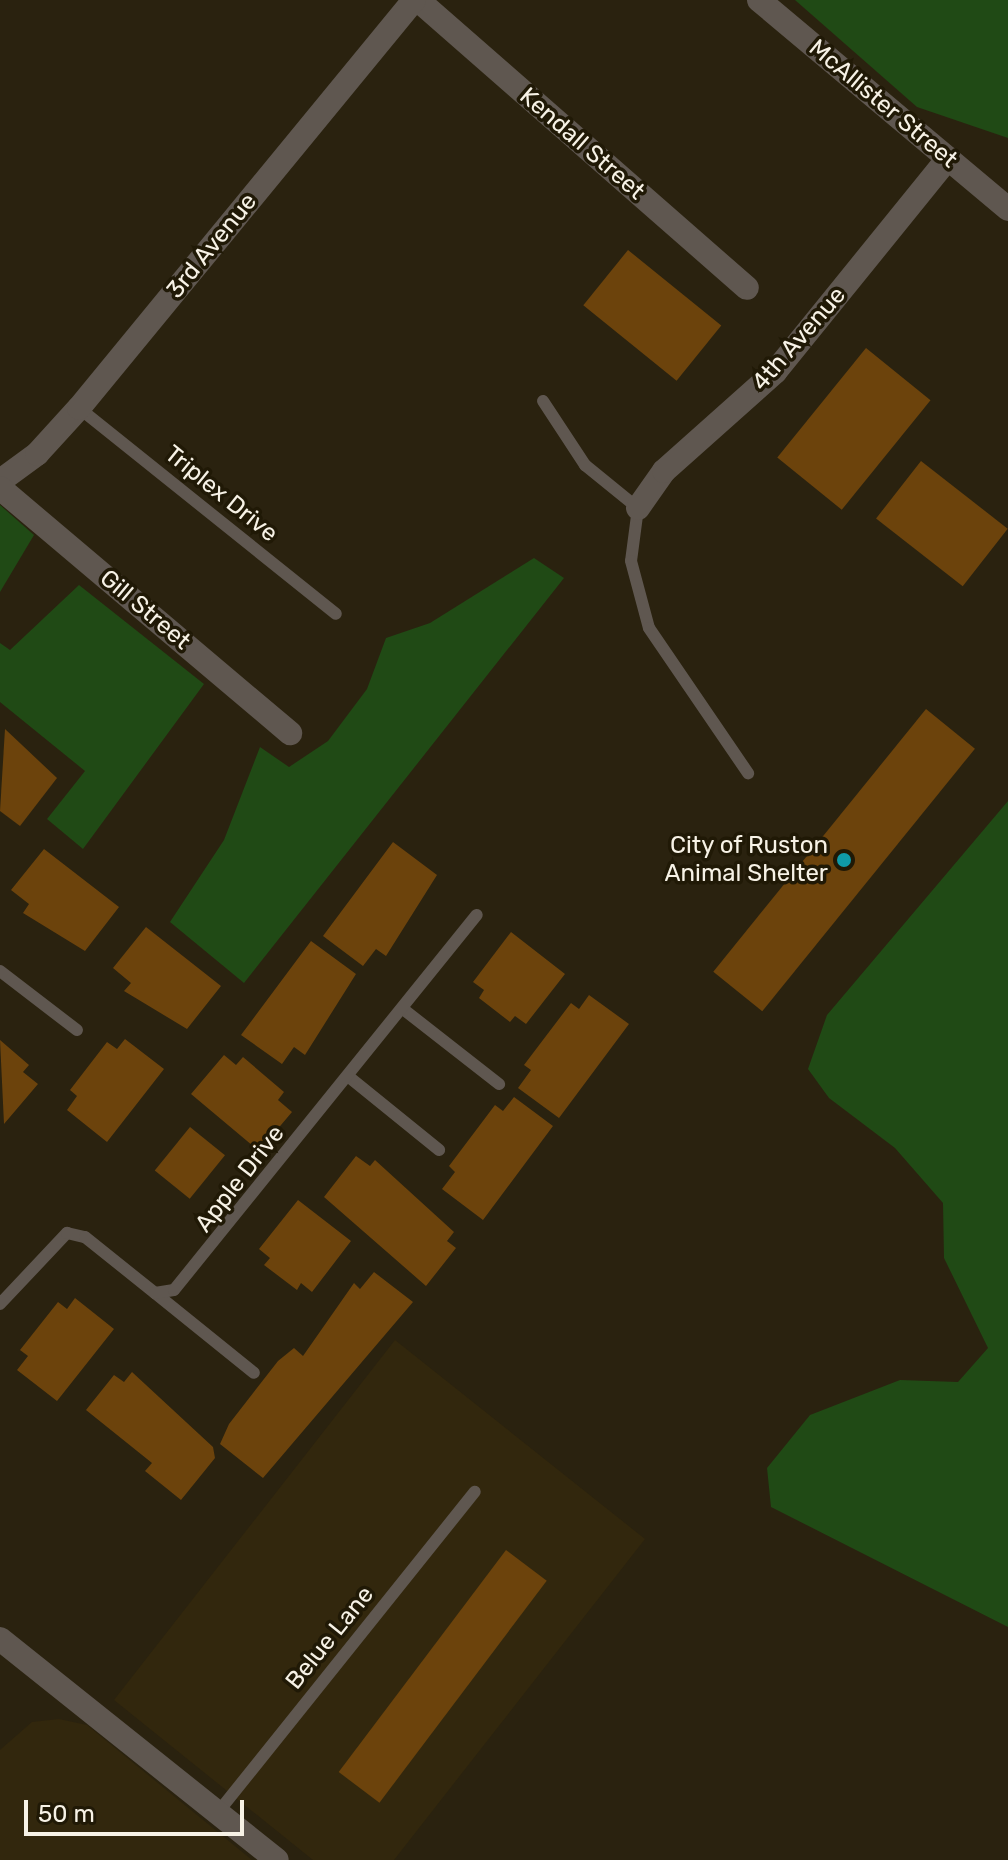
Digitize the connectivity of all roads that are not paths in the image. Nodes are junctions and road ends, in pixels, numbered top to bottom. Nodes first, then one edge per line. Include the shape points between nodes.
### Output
1 (416, 0) edge
2 (759, 0) edge
3 (948, 158) junction
4 (1008, 209) edge
5 (747, 288) dead end
6 (543, 401) dead end
7 (79, 408) junction
8 (0, 481) edge
9 (0, 488) edge
10 (638, 508) junction
11 (336, 614) dead end
12 (290, 733) dead end
13 (748, 773) dead end
14 (477, 915) dead end
15 (0, 971) edge
16 (403, 1009) junction
17 (77, 1030) dead end
18 (349, 1077) junction
19 (499, 1084) dead end
20 (439, 1150) dead end
21 (155, 1293) junction
22 (0, 1304) edge
23 (254, 1373) dead end
24 (475, 1492) dead end
25 (0, 1639) edge
26 (219, 1811) junction
27 (277, 1860) edge

1 - 5 street, Kendall Street
1 - 7 street, 3rd Avenue
2 - 3 street, McAllister Street
3 - 4 street, McAllister Street
3 - 10 street, 4th Avenue via 775,372 664,471
6 - 10 lane via 585,465
7 - 8 street, 3rd Avenue via 37,454
7 - 11 lane, Triplex Drive
9 - 12 street, Gill Street
10 - 13 lane via 631,561 649,628
14 - 16 lane, Apple Drive
15 - 17 lane
16 - 18 lane, Apple Drive
16 - 19 lane
18 - 20 lane
18 - 21 lane, Apple Drive via 194,1272 174,1290
21 - 22 lane via 85,1237 67,1233
21 - 23 lane
24 - 26 lane, Belue Lane
25 - 26 street
26 - 27 street

